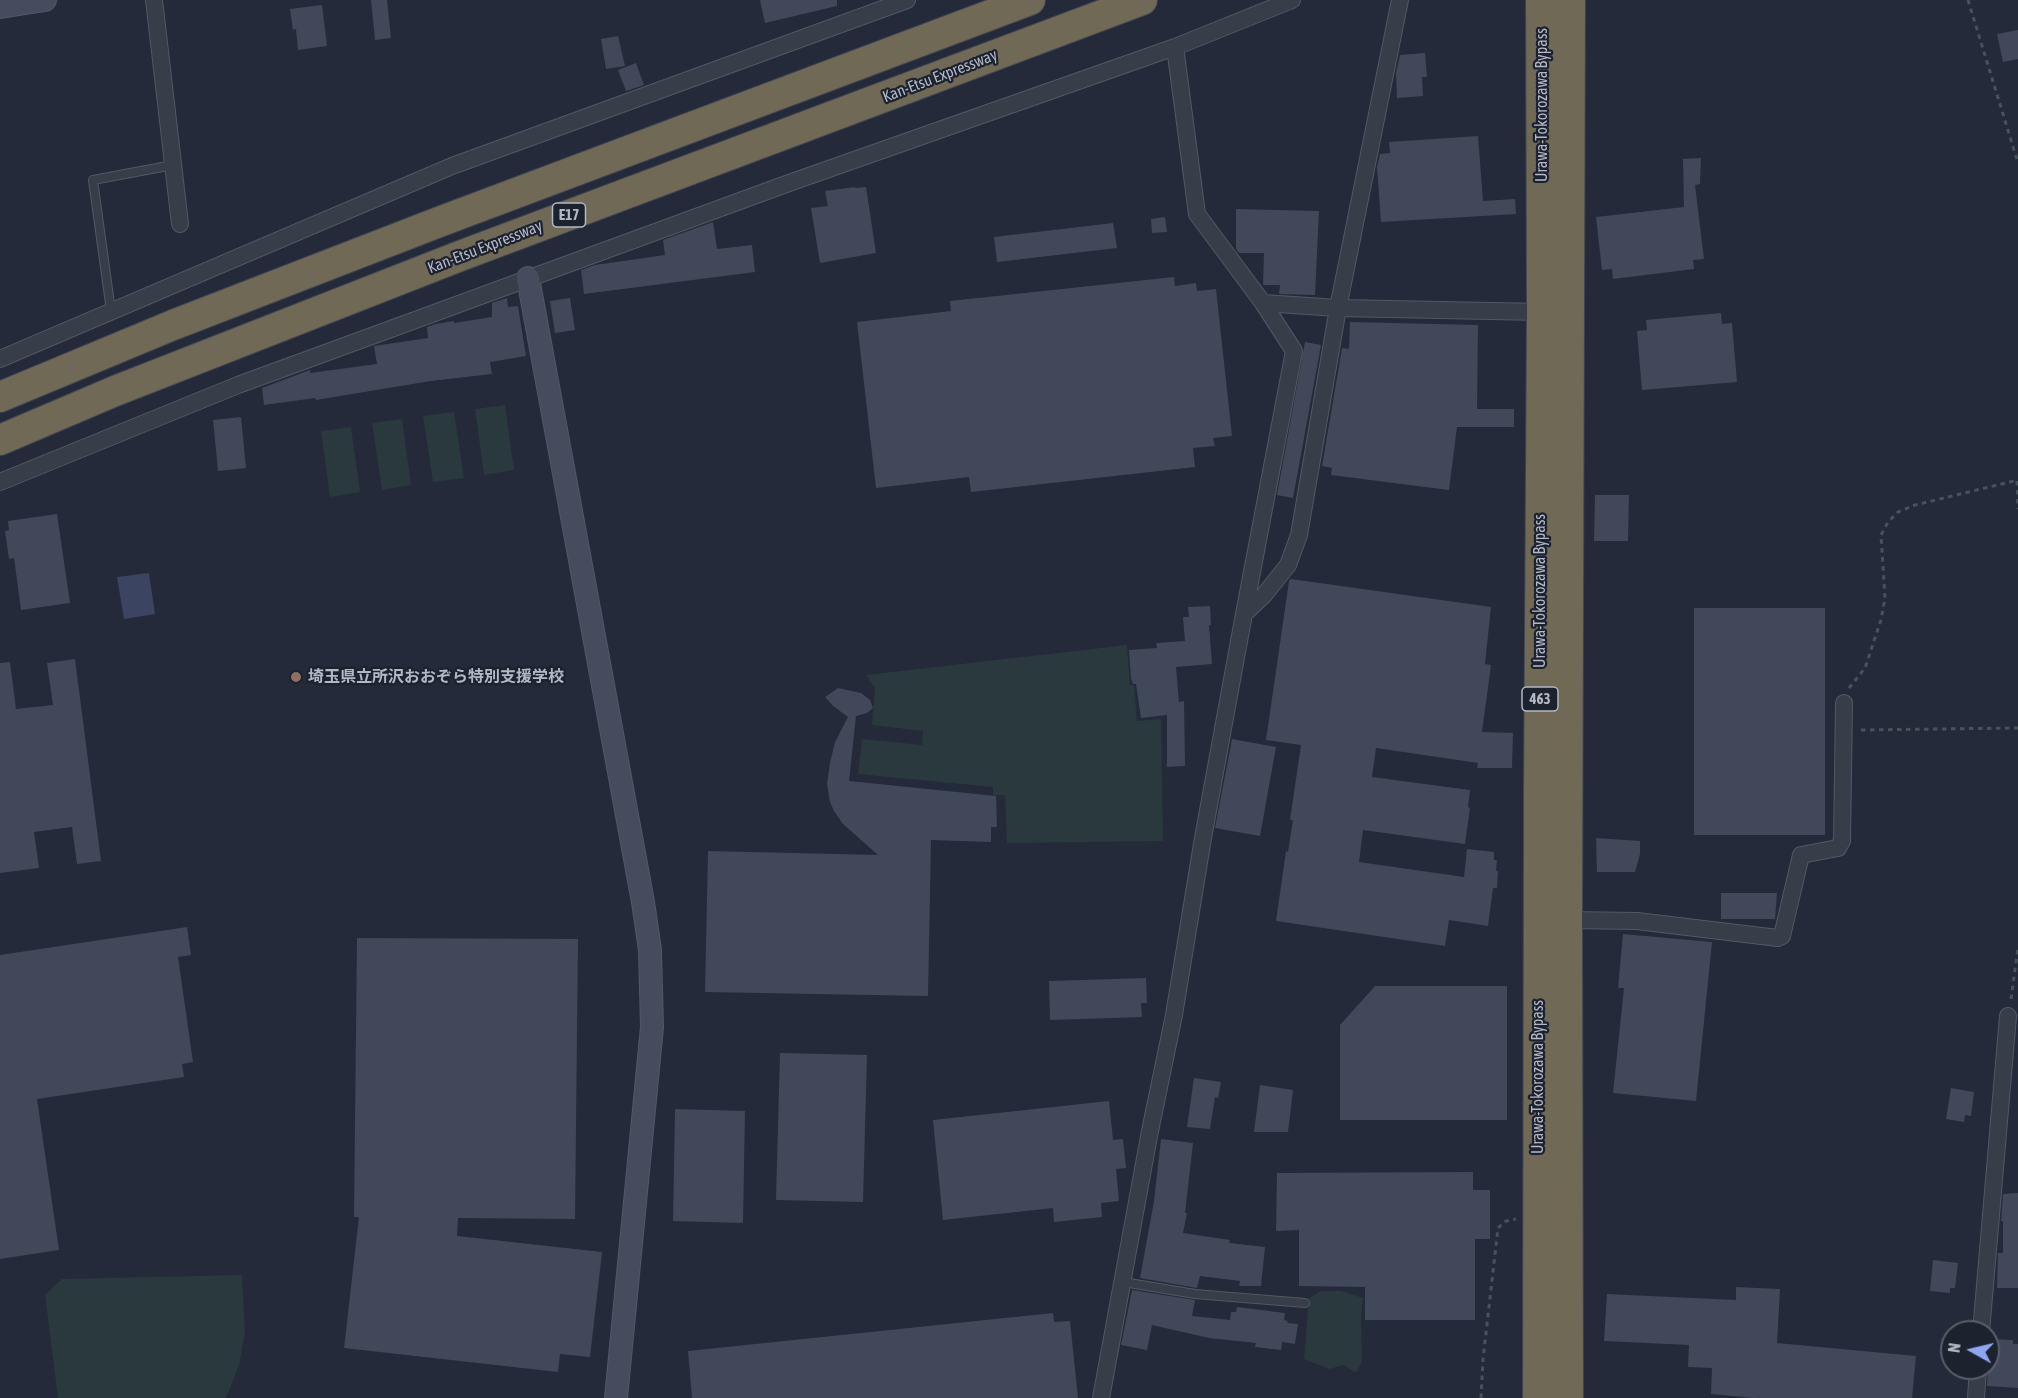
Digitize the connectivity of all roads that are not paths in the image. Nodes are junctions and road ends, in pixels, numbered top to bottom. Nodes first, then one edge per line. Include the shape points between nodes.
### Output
1 (45, 0) edge
2 (154, 0) edge
3 (907, 0) edge
4 (1030, 0) edge
5 (1142, 0) edge
6 (1292, 0) edge
7 (1400, 0) edge
8 (1541, 0) edge
9 (1570, 0) edge
10 (0, 7) edge
11 (1175, 46) junction
12 (173, 165) junction
13 (180, 224) dead end
14 (528, 278) junction
15 (1263, 303) junction
16 (1338, 308) junction
17 (111, 311) junction
18 (1542, 312) junction
19 (0, 359) edge
20 (0, 397) edge
21 (0, 440) edge
22 (0, 482) edge
23 (1244, 614) junction
24 (1844, 703) road end
25 (1567, 920) junction
26 (2008, 1016) road end
27 (1123, 1282) junction
28 (1305, 1303) dead end
29 (1982, 1320) edge
30 (1977, 1380) edge
31 (616, 1398) edge
32 (1101, 1398) edge
33 (1538, 1398) edge
34 (1568, 1398) edge
35 (1976, 1398) edge

1 - 10 street
2 - 12 street
3 - 17 street via 452,166
4 - 20 highway, E17 via 262,290
5 - 21 highway, Kan-Etsu Expressway / E17 via 460,256
6 - 11 street
7 - 16 street
8 - 18 highway, Urawa-Tokorozawa Bypass / 463
9 - 25 highway, Urawa-Tokorozawa Bypass / 463
11 - 14 street
11 - 15 street via 1197,214
12 - 13 street
12 - 17 lane via 93,180
14 - 22 street via 238,386
14 - 31 street via 650,950 652,1027
15 - 16 street
15 - 23 street via 1294,351
16 - 18 street
16 - 23 street via 1299,535 1288,566
17 - 19 street
18 - 33 highway, Urawa-Tokorozawa Bypass / 463
23 - 27 street
24 - 25 street via 1842,841 1838,848 1801,855 1782,936 1637,921
25 - 34 highway, Urawa-Tokorozawa Bypass / 463
26 - 29 street
27 - 28 lane via 1196,1294
27 - 32 street
30 - 35 street

